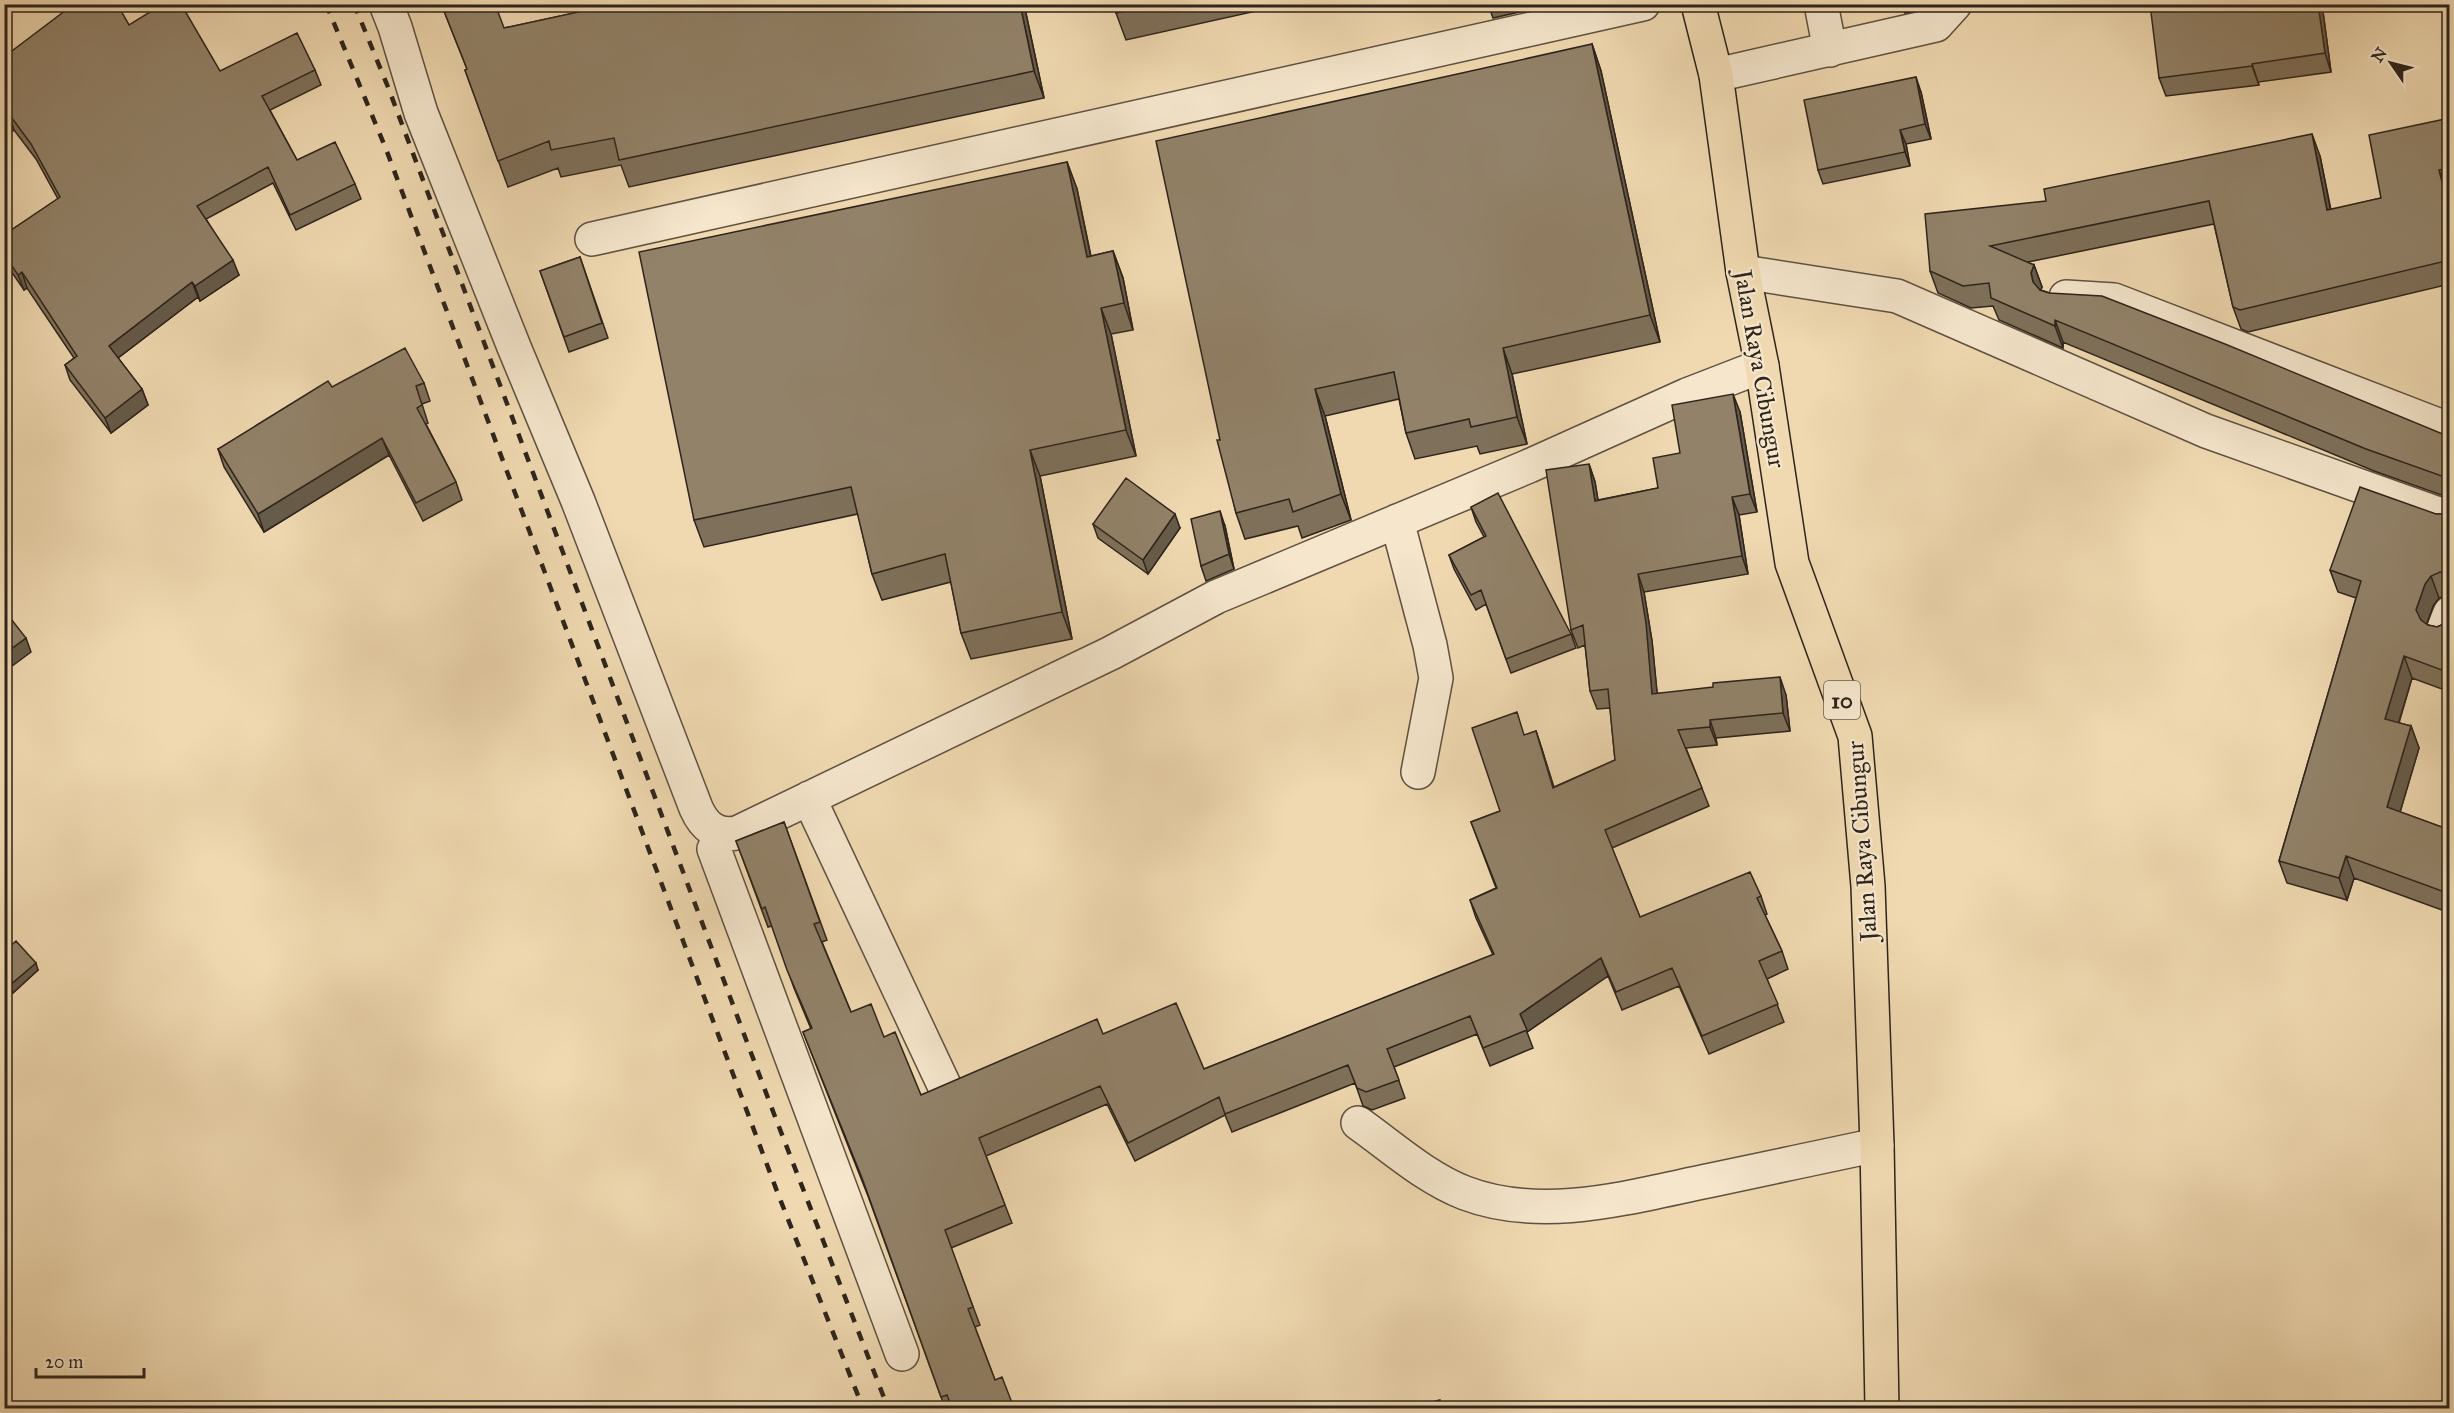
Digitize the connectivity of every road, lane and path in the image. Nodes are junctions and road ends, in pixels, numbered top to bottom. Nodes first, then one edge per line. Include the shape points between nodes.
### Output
1 (386, 4) edge
2 (1643, 4) edge
3 (1698, 4) edge
4 (1821, 4) edge
5 (1955, 4) edge
6 (1830, 50) junction
7 (1716, 75) junction
8 (591, 239) dead end
9 (1743, 272) junction
10 (2058, 296) edge
11 (1762, 366) junction
12 (2442, 427) dead end
13 (2450, 518) edge
14 (1397, 521) junction
15 (1418, 772) dead end
16 (809, 798) junction
17 (723, 834) junction
18 (944, 1085) edge
19 (1358, 1123) dead end
20 (1877, 1145) junction
21 (902, 1354) dead end
22 (1882, 1408) edge

1 - 17 street via 421,113 578,501 696,808 702,822
2 - 8 street
3 - 7 highway, Jalan Raya Cibungur / 10
4 - 6 street
5 - 6 street via 1936,25
6 - 7 street
7 - 9 highway, Jalan Raya Cibungur / 10
9 - 11 highway, Jalan Raya Cibungur / 10
9 - 13 street via 1897,296 1930,307 1986,337 2206,431
10 - 12 street via 2114,300
11 - 14 street
11 - 20 highway, Jalan Raya Cibungur / 10 via 1792,563 1855,736 1868,886
14 - 15 street via 1436,678
14 - 16 street via 1216,597 1111,653
16 - 17 street via 737,833
16 - 18 street
17 - 21 street via 714,849
19 - 20 street via 1419,1168 1464,1193 1499,1203 1550,1207 1611,1201
20 - 22 highway, Jalan Raya Cibungur / 10

